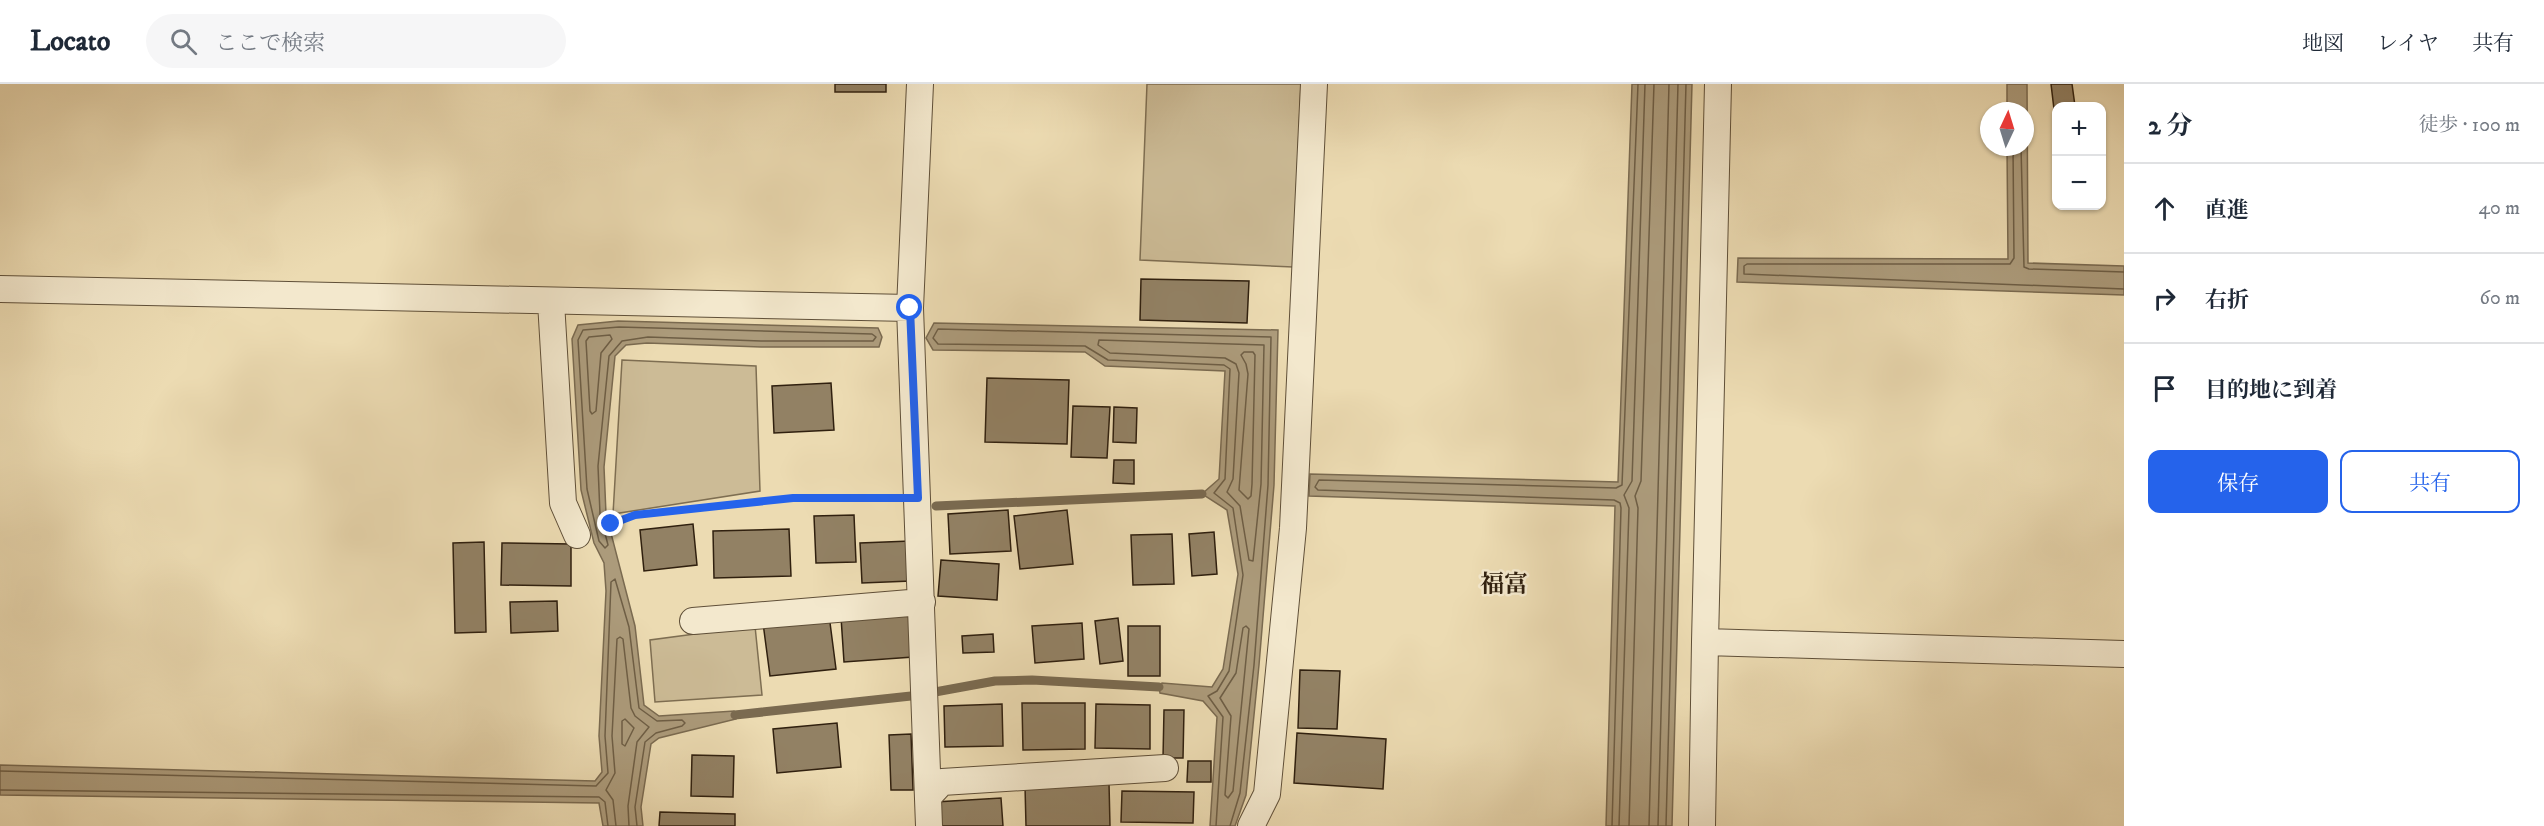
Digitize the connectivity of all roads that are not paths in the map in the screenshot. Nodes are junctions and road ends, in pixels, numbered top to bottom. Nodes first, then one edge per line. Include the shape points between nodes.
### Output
1 (920, 84) edge
2 (1314, 84) edge
3 (1718, 84) edge
4 (0, 289) edge
5 (551, 302) junction
6 (910, 308) junction
7 (577, 535) dead end
8 (922, 602) junction
9 (693, 621) dead end
10 (1705, 642) junction
11 (2124, 654) edge
12 (1165, 768) dead end
13 (928, 797) junction
14 (929, 826) edge
15 (1251, 826) edge
16 (1702, 826) edge

1 - 6 street
2 - 15 street via 1293,528 1267,794
3 - 10 street
4 - 5 street
5 - 6 street
5 - 7 street via 563,503
6 - 8 street
8 - 9 street
8 - 13 street
10 - 11 street
10 - 16 street
12 - 13 street via 942,782
13 - 14 street

